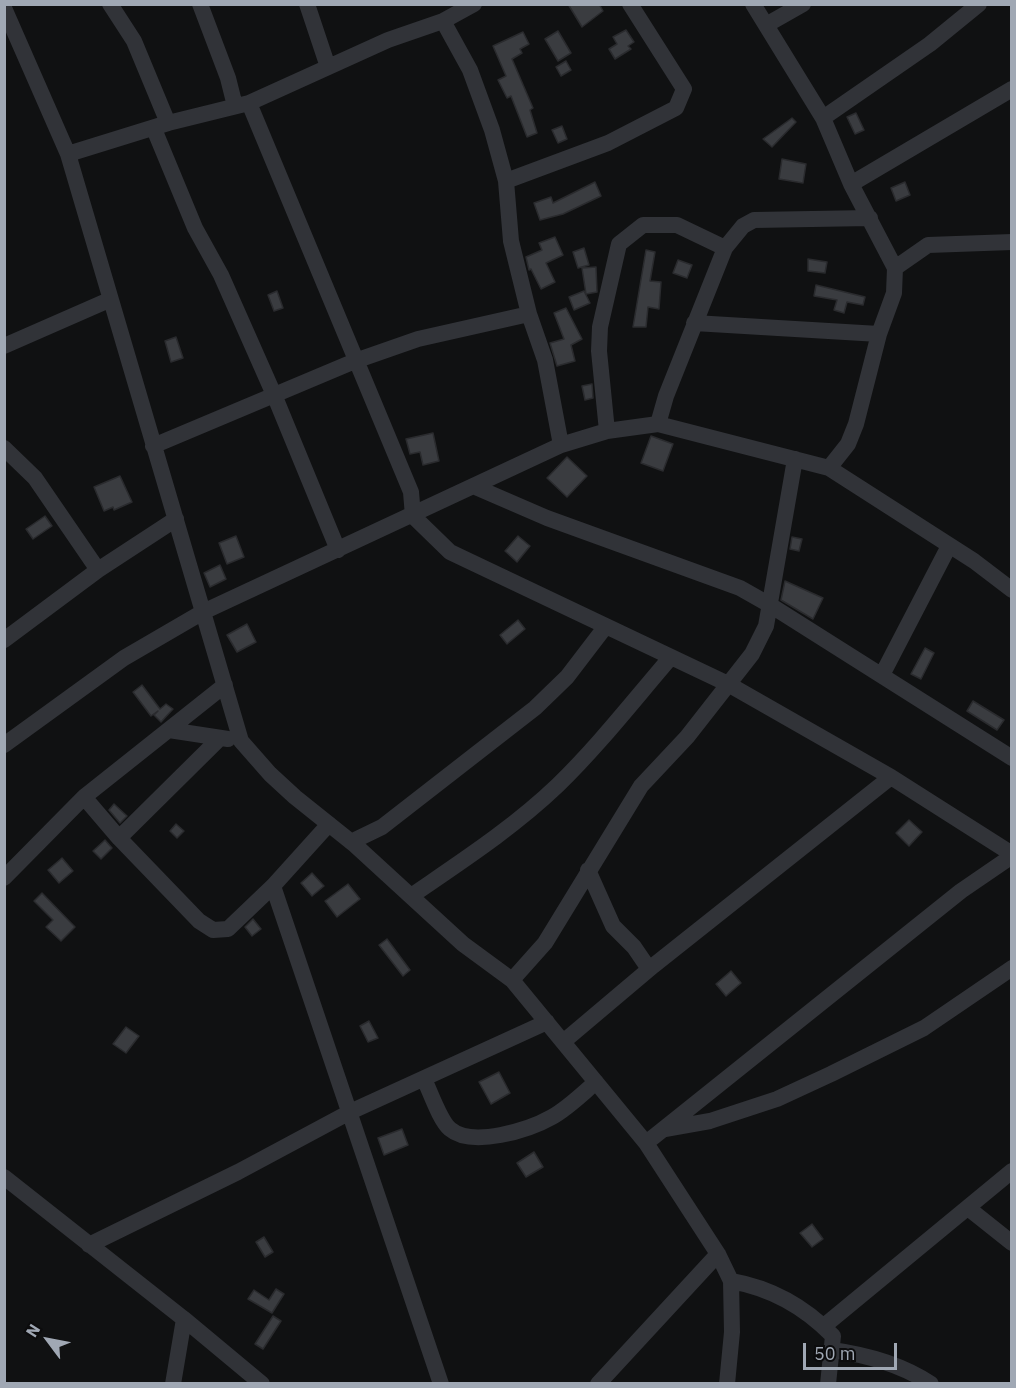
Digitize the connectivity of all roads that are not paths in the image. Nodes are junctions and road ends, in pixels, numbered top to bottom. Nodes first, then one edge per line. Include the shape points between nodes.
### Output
1 (110, 4) edge
2 (200, 4) edge
3 (307, 4) edge
4 (474, 4) edge
5 (630, 4) edge
6 (753, 4) edge
7 (803, 4) edge
8 (979, 4) edge
9 (6, 17) edge
10 (443, 21) junction
11 (766, 25) junction
12 (328, 67) junction
13 (1011, 89) edge
14 (242, 105) junction
15 (823, 118) junction
16 (161, 126) junction
17 (68, 154) junction
18 (506, 181) junction
19 (851, 184) junction
20 (870, 218) junction
21 (1011, 242) edge
22 (725, 248) junction
23 (895, 268) junction
24 (109, 300) junction
25 (529, 314) junction
26 (694, 323) junction
27 (879, 333) junction
28 (4, 346) edge
29 (355, 361) junction
30 (275, 396) junction
31 (658, 424) junction
32 (607, 431) junction
33 (561, 445) junction
34 (153, 446) junction
35 (4, 448) edge
36 (795, 459) junction
37 (829, 468) junction
38 (473, 486) junction
39 (413, 516) junction
40 (176, 519) junction
41 (949, 546) junction
42 (338, 550) junction
43 (99, 570) junction
44 (1011, 590) edge
45 (770, 604) junction
46 (203, 612) junction
47 (606, 626) junction
48 (4, 640) edge
49 (671, 657) junction
50 (882, 675) junction
51 (728, 684) junction
52 (225, 685) junction
53 (169, 730) junction
54 (220, 738) junction
55 (241, 741) junction
56 (4, 745) edge
57 (1011, 758) edge
58 (891, 777) junction
59 (84, 797) junction
60 (329, 824) junction
61 (119, 838) junction
62 (351, 842) junction
63 (1011, 855) edge
64 (588, 870) junction
65 (4, 878) edge
66 (273, 886) junction
67 (411, 896) junction
68 (1011, 968) edge
69 (649, 969) junction
70 (512, 980) junction
71 (547, 1022) junction
72 (563, 1042) junction
73 (424, 1079) junction
74 (596, 1082) junction
75 (350, 1112) junction
76 (664, 1129) junction
77 (646, 1143) junction
78 (1011, 1171) edge
79 (4, 1177) edge
80 (968, 1208) junction
81 (1011, 1243) edge
82 (89, 1245) junction
83 (718, 1254) junction
84 (731, 1281) junction
85 (184, 1318) junction
86 (824, 1326) junction
87 (832, 1350) junction
88 (173, 1383) edge
89 (262, 1383) edge
90 (441, 1383) edge
91 (598, 1383) edge
92 (727, 1383) edge
93 (828, 1383) edge
94 (932, 1383) edge

1 - 16 street via 134,41
2 - 14 street
3 - 12 street
4 - 10 street
5 - 18 street via 684,89 676,108 608,143
6 - 11 street
7 - 11 street
8 - 15 street via 930,44
9 - 17 street
10 - 12 street
10 - 18 street via 478,89
11 - 15 street
12 - 14 street
13 - 19 street
14 - 16 street
14 - 29 street
15 - 19 street
16 - 17 street
16 - 30 street via 195,228 221,275
17 - 24 street
18 - 25 street via 511,241
19 - 20 street
20 - 22 street via 754,220 743,226
20 - 23 street
21 - 23 street via 928,245
22 - 26 street
22 - 32 street via 677,225 643,225 619,244 600,327
23 - 27 street via 894,293
24 - 28 street
24 - 34 street
25 - 29 street via 418,339
25 - 33 street via 545,360
26 - 27 street
26 - 31 street
27 - 37 street via 856,424 848,444
29 - 30 street
29 - 39 street via 411,492
30 - 34 street
30 - 42 street
31 - 32 street
31 - 36 street
32 - 33 street
33 - 38 street
34 - 40 street
35 - 43 street via 35,478
36 - 37 street
36 - 45 street
37 - 41 street
38 - 39 street
38 - 45 street via 547,518 740,588
39 - 42 street
39 - 47 street via 450,552
40 - 43 street
40 - 46 street
41 - 44 street
41 - 50 street
42 - 46 street
43 - 48 street
45 - 50 street
45 - 51 street via 766,626 752,654
46 - 52 street
46 - 56 street via 124,658
47 - 49 street
47 - 62 street via 567,677 535,708 382,827
49 - 51 street
49 - 67 street via 557,786 499,837
50 - 57 street
51 - 58 street
51 - 64 street via 687,737 640,786
52 - 53 street
52 - 55 street
53 - 54 street
53 - 59 street
54 - 55 street
54 - 61 street
55 - 60 street via 270,774
58 - 63 street
58 - 69 street
59 - 61 street
59 - 65 street
60 - 62 street
60 - 66 street
61 - 66 street via 199,921 213,930 228,929
62 - 67 street
63 - 76 street
64 - 69 street via 613,926
64 - 70 street via 545,943
66 - 75 street
67 - 70 street via 463,944
68 - 76 street via 924,1028 831,1074 777,1099 710,1121
69 - 72 street
70 - 71 street
71 - 72 street
71 - 73 street
72 - 74 street
73 - 74 street via 448,1128 461,1136 490,1137 555,1116
73 - 75 street
74 - 77 street
75 - 82 street
75 - 90 street
76 - 77 street
77 - 83 street
78 - 80 street
79 - 82 street
80 - 81 street
80 - 86 street
82 - 85 street
83 - 84 street
83 - 91 street
84 - 86 street via 781,1296
84 - 92 street
85 - 88 street
85 - 89 street
86 - 87 street via 833,1336
87 - 93 street
87 - 94 street via 869,1355

